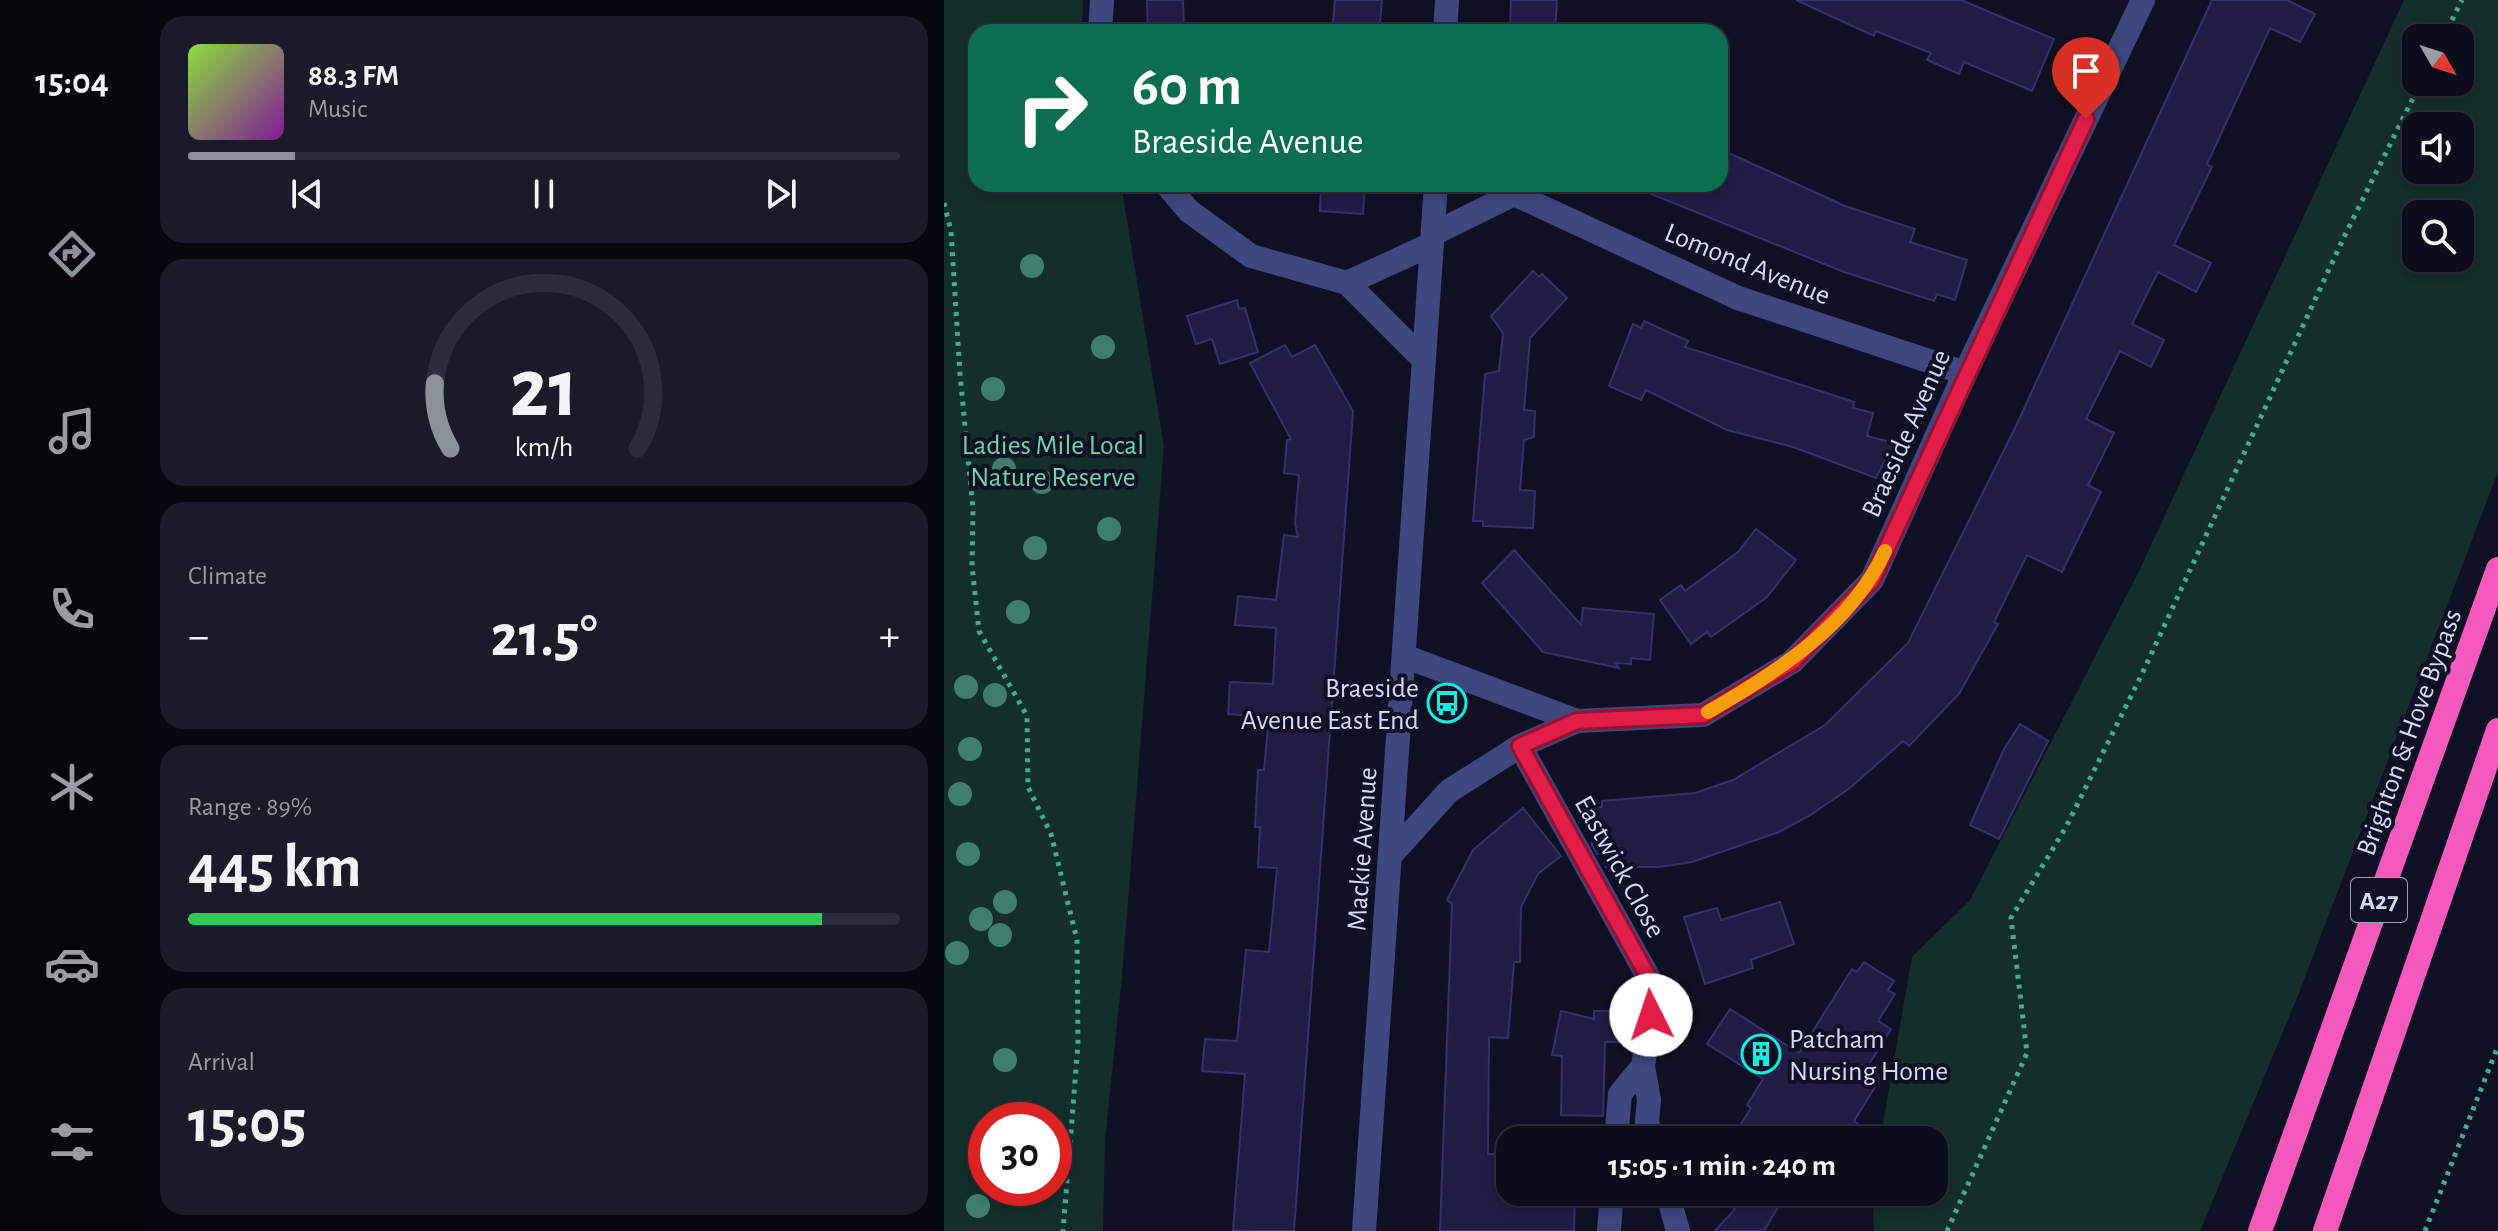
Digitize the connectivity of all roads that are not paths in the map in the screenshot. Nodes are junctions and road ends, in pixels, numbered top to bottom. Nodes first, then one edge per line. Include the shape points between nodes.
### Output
1 (1102, 0) edge
2 (1447, 0) edge
3 (2137, 2) edge
4 (1100, 24) edge
5 (1446, 24) edge
6 (1173, 192) edge
7 (1436, 192) edge
8 (1503, 192) edge
9 (1513, 192) edge
10 (1433, 239) junction
11 (1347, 283) junction
12 (1423, 359) junction
13 (1965, 373) junction
14 (2498, 569) edge
15 (1404, 656) junction
16 (1577, 721) junction
17 (2498, 730) edge
18 (1520, 746) junction
19 (1391, 855) junction
20 (1643, 1066) junction
21 (1617, 1126) edge
22 (1648, 1126) edge
23 (1611, 1206) edge
24 (1671, 1206) edge
25 (1364, 1231) edge
26 (1609, 1231) edge
27 (1678, 1231) edge
28 (2260, 1231) edge
29 (2325, 1231) edge

1 - 4 street
2 - 5 street
3 - 13 street, Braeside Avenue
6 - 11 street via 1189,211 1251,256
7 - 10 street, Mackie Avenue
8 - 10 street, Lomond Avenue
9 - 13 street, Lomond Avenue via 1738,298
10 - 11 street, Lomond Avenue
10 - 12 street, Mackie Avenue
11 - 12 street
12 - 15 street, Mackie Avenue
13 - 16 street, Braeside Avenue via 1872,580 1792,662 1703,715
14 - 28 highway, Brighton & Hove Bypass / A27
15 - 16 street, Braeside Avenue
15 - 19 street, Mackie Avenue
16 - 18 street, Braeside Avenue
17 - 29 highway, A27
18 - 19 street, Braeside Avenue via 1449,791
18 - 20 street, Eastwick Close via 1655,989
19 - 25 street, Mackie Avenue
20 - 21 street via 1620,1094
20 - 22 street
23 - 26 street
24 - 27 street

